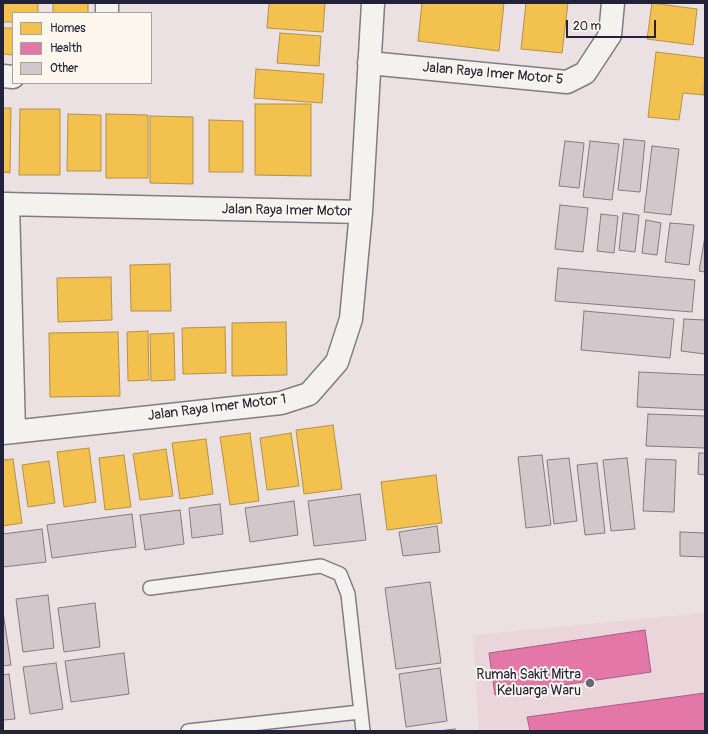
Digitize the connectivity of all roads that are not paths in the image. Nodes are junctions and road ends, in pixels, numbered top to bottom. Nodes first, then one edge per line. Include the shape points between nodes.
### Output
1 (373, 3) edge
2 (613, 3) edge
3 (369, 63) junction
4 (6, 204) edge
5 (361, 212) junction
6 (8, 433) edge
7 (150, 588) dead end
8 (360, 712) junction
9 (188, 731) edge
10 (363, 731) edge

1 - 3 street, Jalan Raya Imer Motor
2 - 3 street, Jalan Raya Imer Motor 5 via 610,36 586,73 567,82
3 - 5 street, Jalan Raya Imer Motor
4 - 5 street, Jalan Raya Imer Motor
4 - 6 street
5 - 6 street, Jalan Raya Imer Motor 1 via 351,319 337,362 309,394 281,402
7 - 8 lane via 321,566 340,574 348,594
8 - 9 lane
8 - 10 lane

